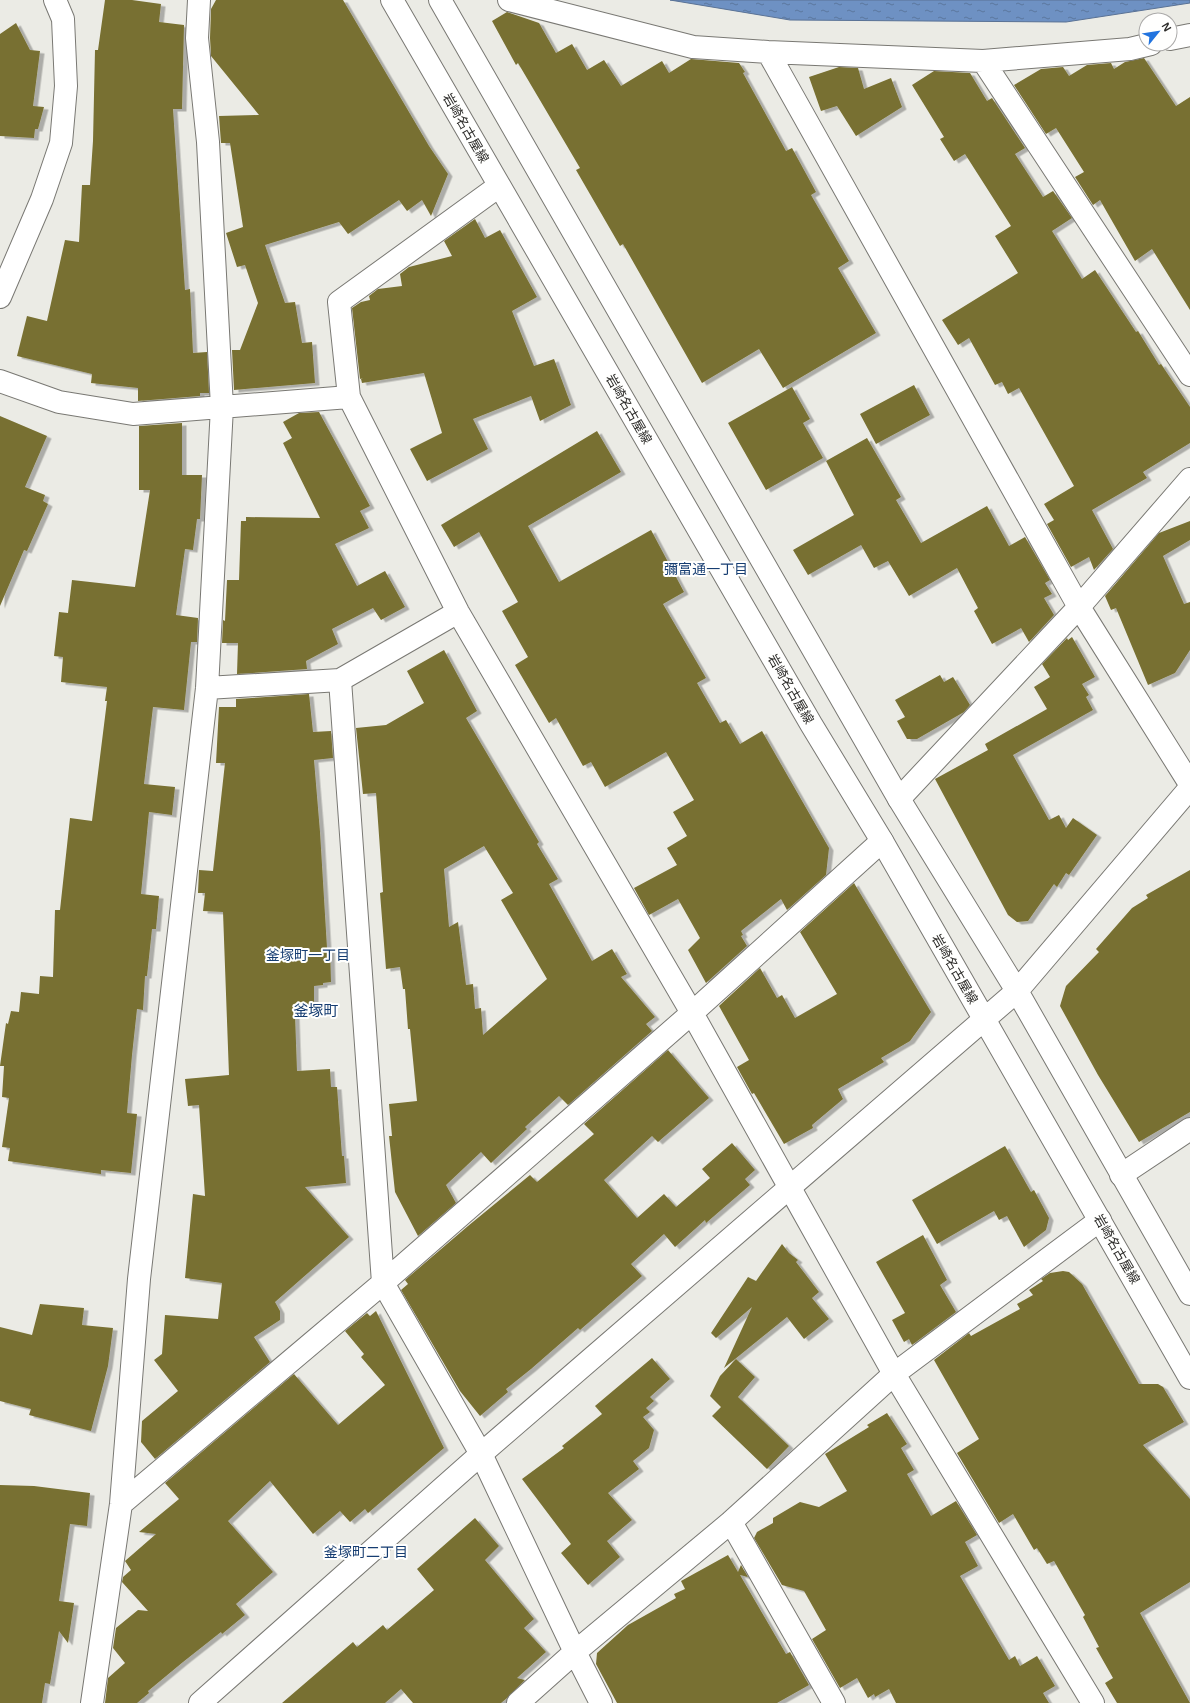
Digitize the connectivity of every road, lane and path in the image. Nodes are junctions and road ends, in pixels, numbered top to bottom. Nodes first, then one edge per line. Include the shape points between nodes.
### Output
1 (55, 0) edge
2 (199, 0) edge
3 (392, 0) edge
4 (440, 0) edge
5 (509, 0) edge
6 (1190, 35) edge
7 (1178, 38) edge
8 (1138, 47) edge
9 (768, 52) junction
10 (983, 61) junction
11 (499, 186) junction
12 (0, 297) edge
13 (1190, 375) edge
14 (0, 381) edge
15 (349, 397) junction
16 (222, 407) junction
17 (1190, 479) edge
18 (1079, 607) junction
19 (458, 612) junction
20 (340, 680) junction
21 (207, 688) junction
22 (1190, 784) edge
23 (1190, 788) edge
24 (899, 799) junction
25 (882, 841) junction
26 (1017, 991) junction
27 (692, 1013) junction
28 (984, 1019) junction
29 (1190, 1129) edge
30 (1121, 1175) junction
31 (788, 1187) junction
32 (1100, 1220) junction
33 (383, 1283) junction
34 (1190, 1294) edge
35 (894, 1374) junction
36 (1190, 1378) edge
37 (481, 1454) junction
38 (121, 1504) junction
39 (731, 1522) junction
40 (575, 1652) junction
41 (92, 1703) edge
42 (200, 1703) edge
43 (518, 1703) edge
44 (601, 1703) edge
45 (834, 1703) edge
46 (1093, 1703) edge

1 - 12 street via 62,19 66,86 61,143 42,199
2 - 16 street via 197,38 208,142
3 - 11 street, 岩崎名古屋線
4 - 24 street
5 - 9 street via 693,46
6 - 7 street
8 - 10 street
9 - 10 street
9 - 18 street
10 - 13 street
11 - 15 street via 339,302
11 - 25 street, 岩崎名古屋線
14 - 16 street via 59,402 133,414
15 - 16 street
15 - 19 street
16 - 21 street
17 - 18 street
18 - 22 street
18 - 24 street
19 - 20 street
19 - 27 street
20 - 21 street
20 - 33 street
21 - 38 street via 139,1279
23 - 26 street
24 - 26 street
25 - 27 street
25 - 28 street, 岩崎名古屋線
26 - 28 street
26 - 30 street
27 - 31 street
27 - 33 street
28 - 31 street
28 - 32 street, 岩崎名古屋線
29 - 30 street
30 - 34 street
31 - 35 street
31 - 37 street
32 - 35 street
32 - 36 street, 岩崎名古屋線
33 - 37 street
33 - 38 street
35 - 39 street
35 - 46 street
37 - 40 street
37 - 42 street
38 - 41 street
39 - 40 street
39 - 45 street
40 - 43 street
40 - 44 street

